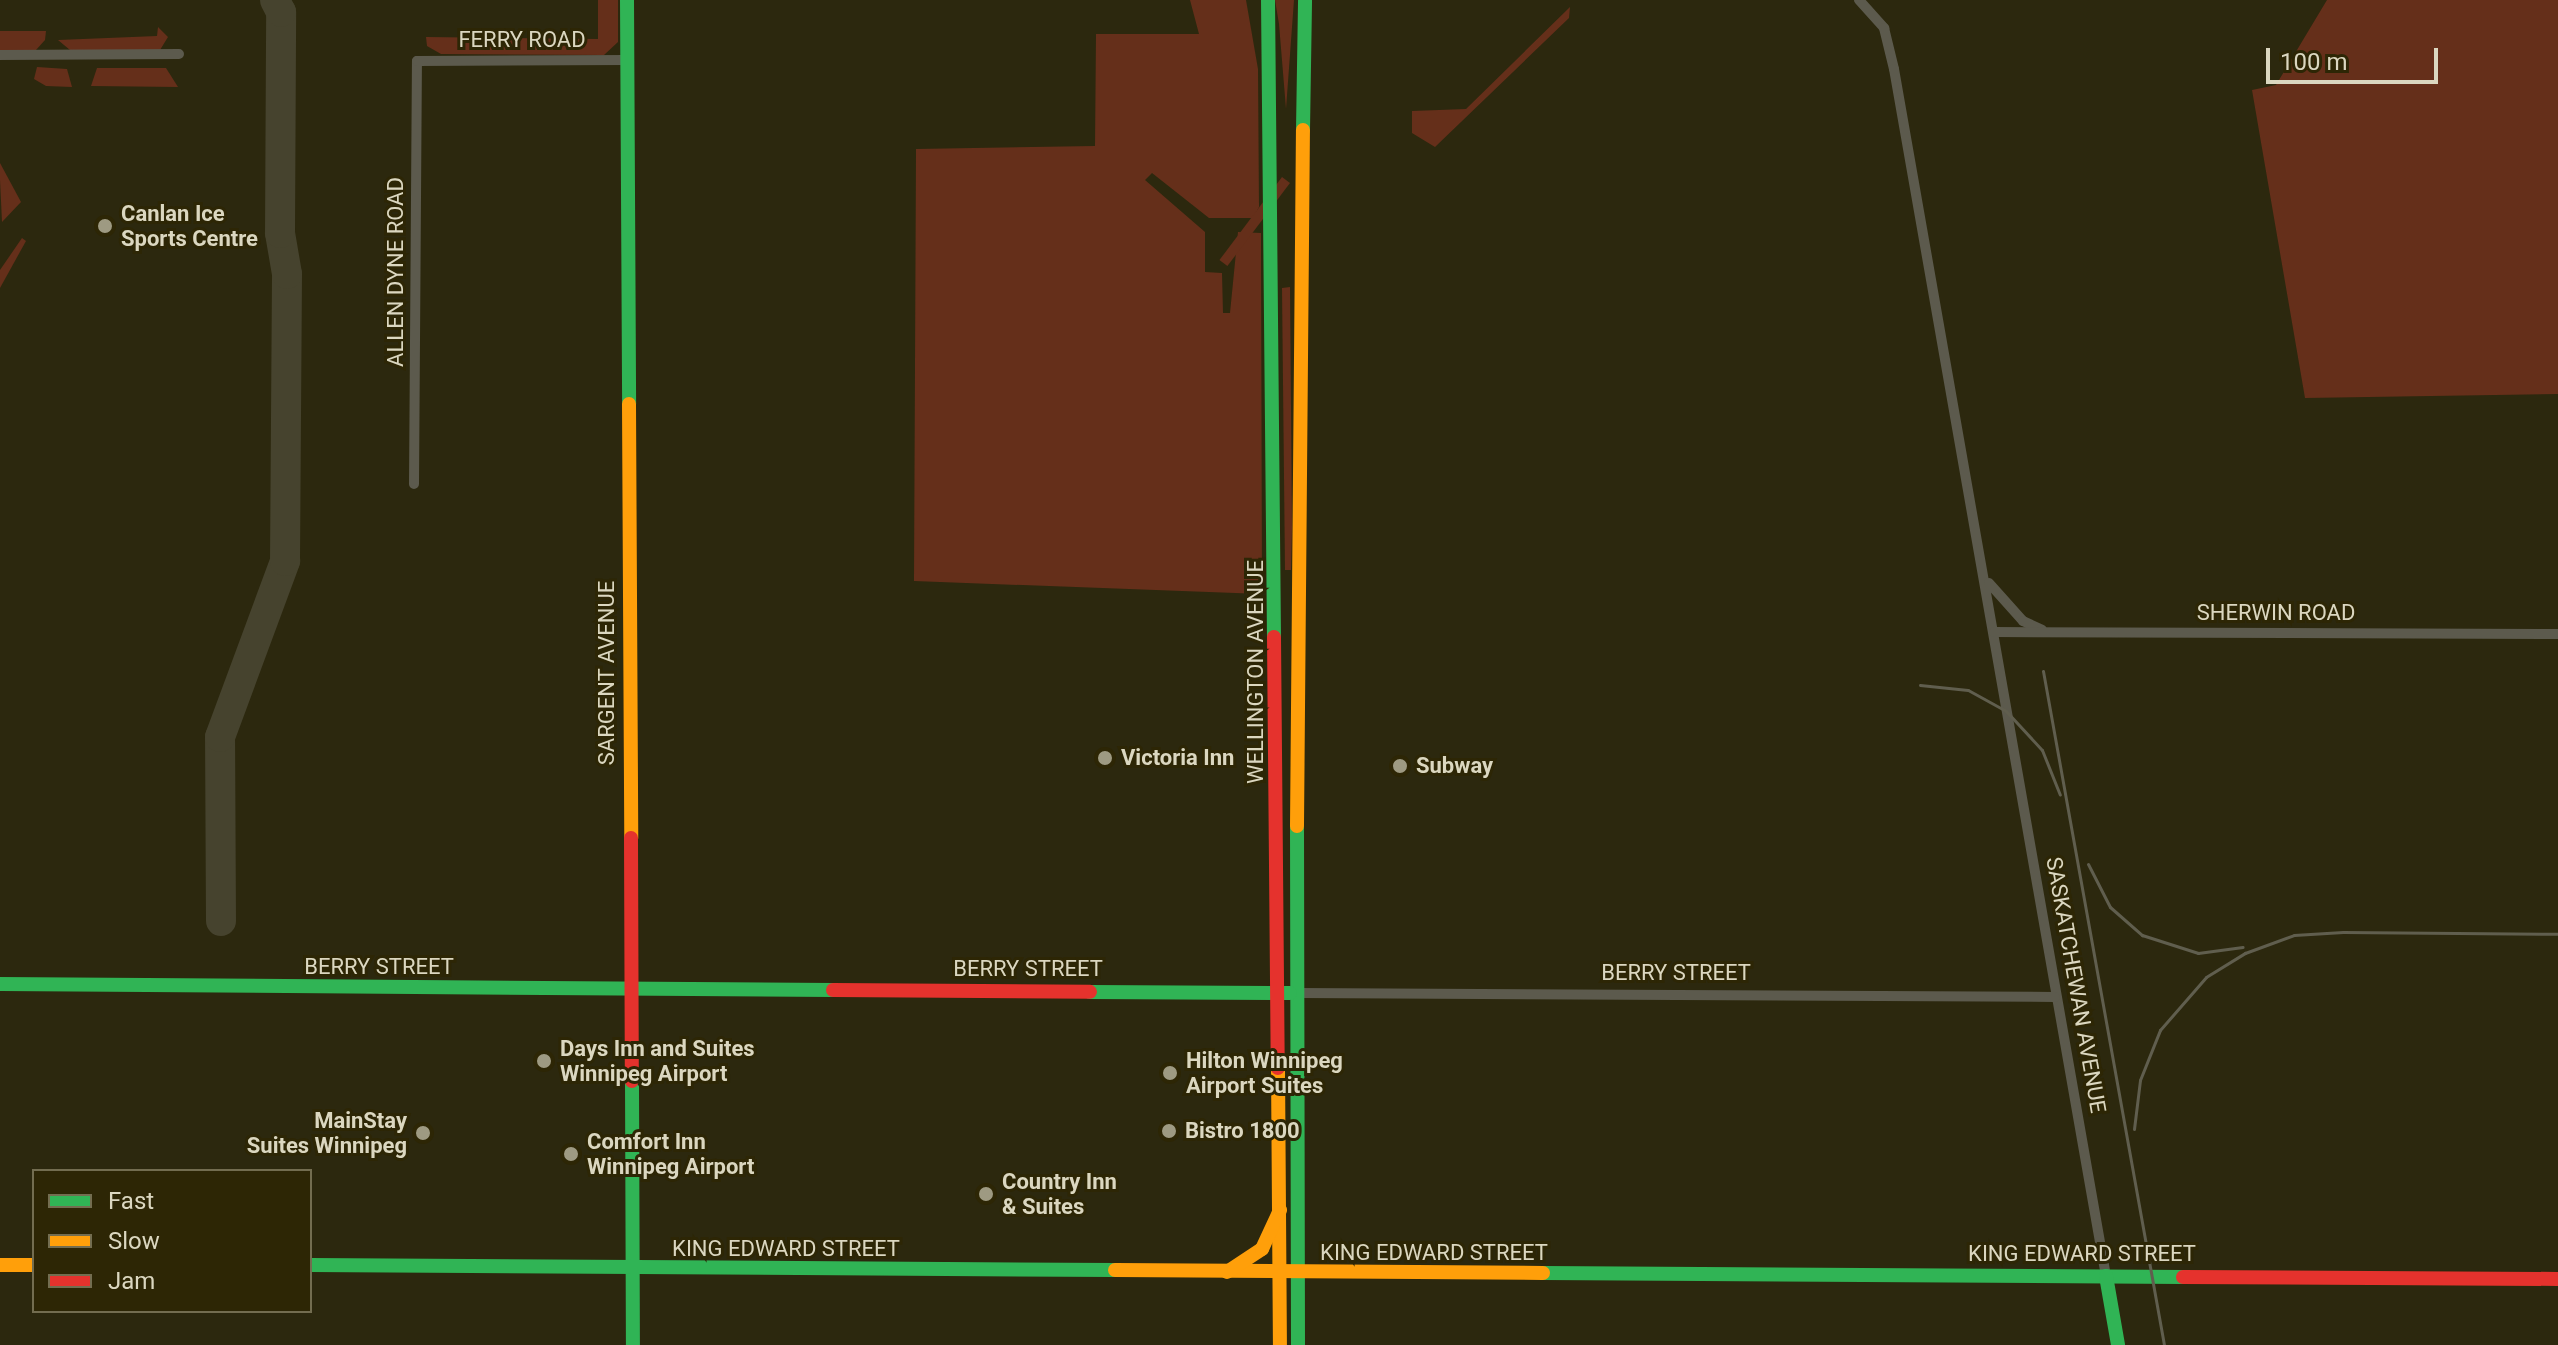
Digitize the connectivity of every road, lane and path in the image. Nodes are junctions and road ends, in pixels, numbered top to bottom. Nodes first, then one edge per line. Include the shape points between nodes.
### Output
1 (627, 0) edge
2 (1268, 0) edge
3 (1305, 0) edge
4 (1859, 0) edge
5 (179, 54) dead end
6 (0, 55) edge
7 (627, 60) junction
8 (417, 61) joint
9 (414, 484) dead end
10 (1987, 581) junction
11 (1279, 611) junction
12 (1297, 611) junction
13 (1994, 632) junction
14 (2051, 632) junction
15 (2558, 634) edge
16 (1298, 818) junction
17 (1279, 819) junction
18 (0, 984) edge
19 (630, 989) junction
20 (1281, 993) junction
21 (1299, 993) junction
22 (2055, 997) junction
23 (1280, 1210) junction
24 (0, 1265) edge
25 (32, 1265) edge
26 (312, 1265) edge
27 (633, 1270) junction
28 (1225, 1273) junction
29 (1281, 1274) junction
30 (1299, 1274) junction
31 (2106, 1276) junction
32 (2558, 1279) edge
33 (633, 1345) edge
34 (1280, 1345) edge
35 (1298, 1345) edge
36 (2118, 1345) edge

1 - 7 main road, SARGENT AVENUE
2 - 11 main road, WELLINGTON AVENUE
3 - 12 main road, WELLINGTON AVENUE
4 - 10 street, SASKATCHEWAN AVENUE via 1889,46
5 - 6 street
7 - 8 street, FERRY ROAD
7 - 19 main road, SARGENT AVENUE
8 - 9 street, ALLEN DYNE ROAD
10 - 13 street, SASKATCHEWAN AVENUE
10 - 14 street via 2023,621
11 - 12 main road
11 - 17 main road, WELLINGTON AVENUE
12 - 16 main road, WELLINGTON AVENUE
13 - 14 street, SHERWIN ROAD
13 - 22 street, SASKATCHEWAN AVENUE
14 - 15 street, SHERWIN ROAD
16 - 17 main road
16 - 21 main road, WELLINGTON AVENUE
17 - 20 main road, WELLINGTON AVENUE
18 - 19 main road, BERRY STREET
19 - 20 main road, BERRY STREET
19 - 27 main road, SARGENT AVENUE
20 - 21 main road, BERRY STREET
20 - 23 main road, WELLINGTON AVENUE
21 - 22 street, BERRY STREET
21 - 30 main road, WELLINGTON AVENUE
22 - 31 street, SASKATCHEWAN AVENUE
23 - 28 main road via 1262,1249
23 - 29 main road, WELLINGTON AVENUE
24 - 25 main road
26 - 27 main road, KING EDWARD STREET
27 - 28 main road, KING EDWARD STREET
27 - 33 main road, SARGENT AVENUE
28 - 29 main road, KING EDWARD STREET
29 - 30 main road, KING EDWARD STREET
29 - 34 main road, WELLINGTON AVENUE
30 - 31 main road, KING EDWARD STREET
30 - 35 main road, WELLINGTON AVENUE
31 - 32 main road, KING EDWARD STREET
31 - 36 main road, SASKATCHEWAN AVENUE

